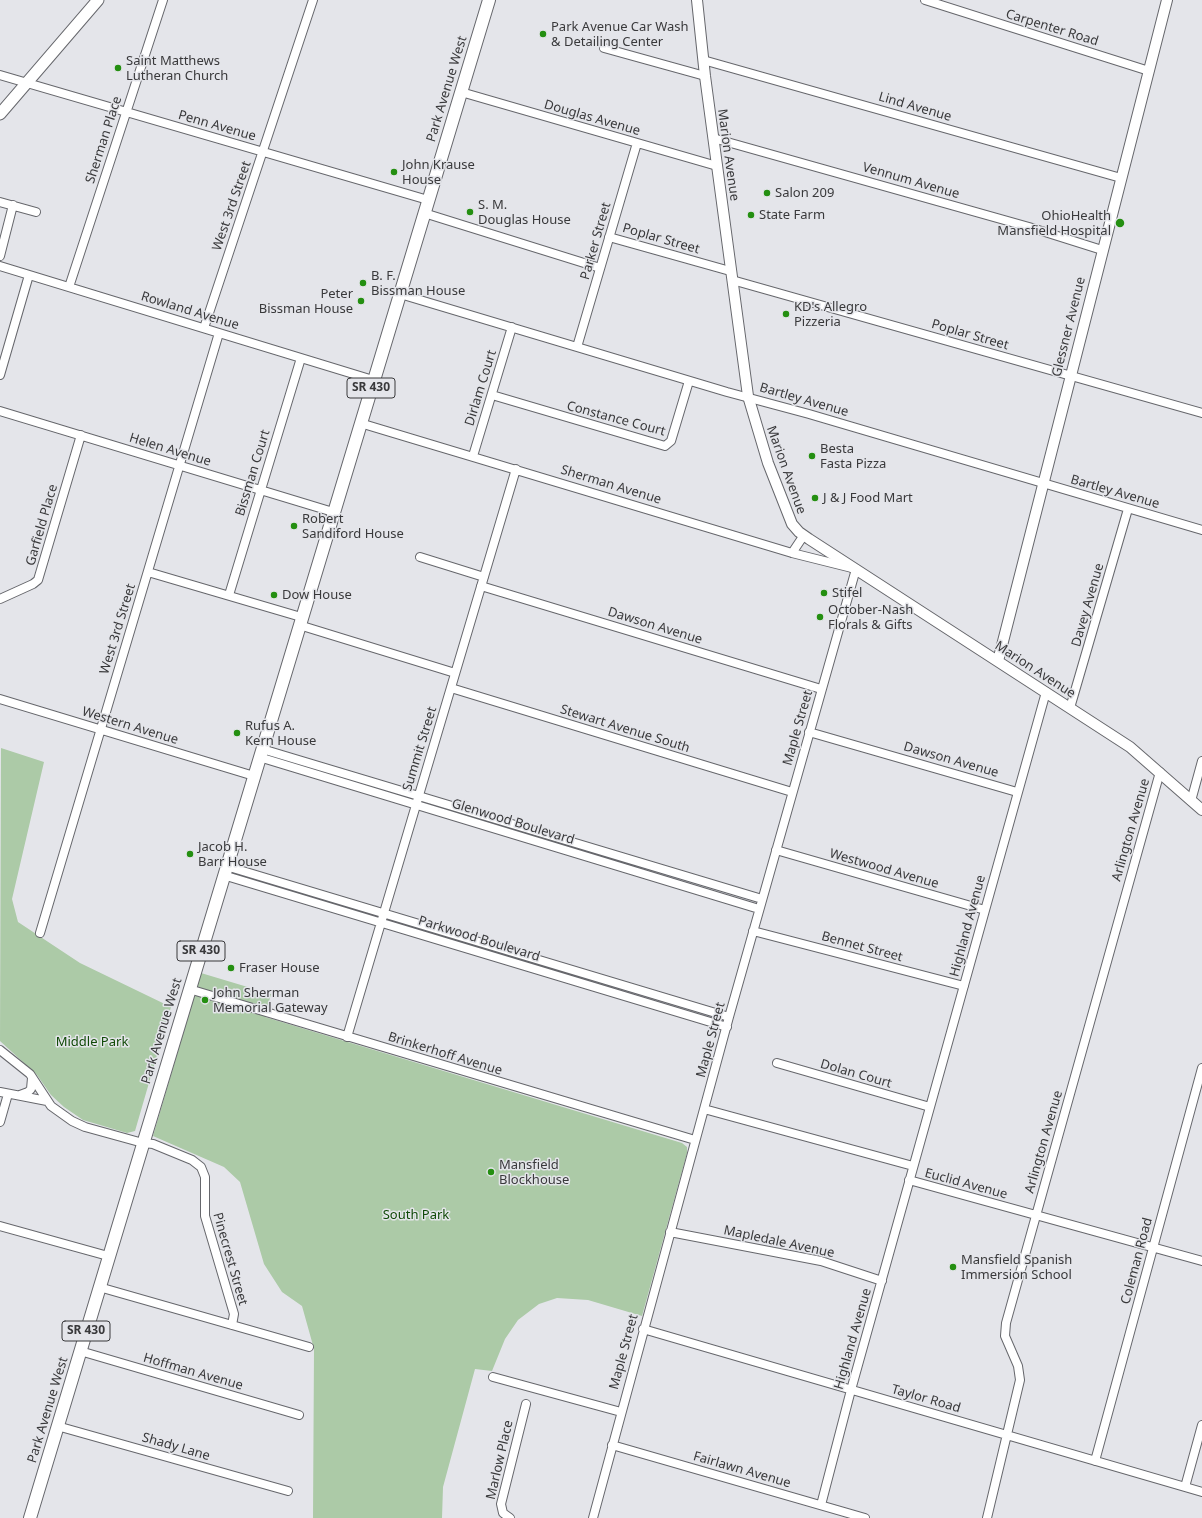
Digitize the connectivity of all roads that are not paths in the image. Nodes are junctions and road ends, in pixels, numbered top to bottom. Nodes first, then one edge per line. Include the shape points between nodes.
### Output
1 (98, 0) edge
2 (163, 0) edge
3 (313, 0) edge
4 (489, 0) edge
5 (697, 0) edge
6 (925, 0) edge
7 (1167, 0) edge
8 (604, 48) dead end
9 (703, 60) junction
10 (1149, 71) junction
11 (0, 75) edge
12 (705, 76) junction
13 (27, 82) junction
14 (461, 92) junction
15 (126, 112) junction
16 (0, 114) edge
17 (713, 138) junction
18 (637, 143) junction
19 (262, 152) junction
20 (717, 166) junction
21 (1121, 178) junction
22 (428, 200) junction
23 (0, 202) edge
24 (13, 205) junction
25 (36, 212) dead end
26 (424, 213) junction
27 (609, 237) junction
28 (1102, 250) junction
29 (0, 256) edge
30 (0, 266) edge
31 (600, 268) junction
32 (29, 275) junction
33 (731, 275) junction
34 (69, 287) junction
35 (400, 294) junction
36 (512, 327) junction
37 (204, 328) junction
38 (219, 333) junction
39 (577, 347) junction
40 (301, 358) junction
41 (0, 375) edge
42 (1070, 376) junction
43 (374, 380) junction
44 (689, 381) junction
45 (492, 395) junction
46 (748, 396) junction
47 (0, 411) edge
48 (1202, 413) edge
49 (360, 423) junction
50 (81, 435) junction
51 (473, 456) junction
52 (180, 465) junction
53 (516, 469) junction
54 (1043, 484) junction
55 (261, 490) junction
56 (1128, 509) junction
57 (333, 512) junction
58 (1202, 530) edge
59 (804, 536) junction
60 (792, 553) junction
61 (420, 557) dead end
62 (856, 569) junction
63 (148, 572) junction
64 (484, 576) junction
65 (481, 586) junction
66 (229, 595) junction
67 (0, 599) edge
68 (300, 621) junction
69 (998, 661) junction
70 (456, 673) junction
71 (451, 688) junction
72 (821, 689) junction
73 (1046, 692) junction
74 (0, 699) edge
75 (1070, 708) junction
76 (101, 730) junction
77 (809, 732) junction
78 (261, 753) junction
79 (1202, 761) edge
80 (1160, 772) junction
81 (254, 776) junction
82 (792, 792) junction
83 (1018, 792) junction
84 (419, 794) junction
85 (1191, 801) junction
86 (416, 805) junction
87 (1202, 810) edge
88 (776, 850) junction
89 (225, 870) junction
90 (762, 898) junction
91 (759, 909) junction
92 (985, 910) junction
93 (384, 914) junction
94 (381, 922) junction
95 (753, 931) junction
96 (40, 933) dead end
97 (964, 986) junction
98 (189, 989) junction
99 (729, 1017) junction
100 (727, 1026) junction
101 (347, 1036) junction
102 (0, 1050) edge
103 (776, 1063) dead end
104 (1202, 1068) edge
105 (32, 1078) junction
106 (8, 1094) edge
107 (47, 1101) junction
108 (930, 1108) junction
109 (704, 1109) junction
110 (0, 1122) edge
111 (695, 1140) junction
112 (143, 1143) junction
113 (913, 1166) junction
114 (909, 1180) junction
115 (1036, 1215) junction
116 (0, 1226) edge
117 (670, 1232) junction
118 (1154, 1247) junction
119 (108, 1256) junction
120 (1202, 1261) edge
121 (882, 1281) junction
122 (99, 1287) junction
123 (232, 1325) junction
124 (643, 1329) junction
125 (309, 1347) dead end
126 (80, 1352) junction
127 (493, 1377) dead end
128 (851, 1390) junction
129 (526, 1404) dead end
130 (621, 1412) junction
131 (299, 1414) dead end
132 (1202, 1425) edge
133 (57, 1426) junction
134 (1007, 1435) junction
135 (612, 1445) junction
136 (1095, 1461) junction
137 (1185, 1487) junction
138 (288, 1491) dead end
139 (1202, 1492) edge
140 (822, 1505) junction
141 (30, 1518) edge
142 (509, 1518) edge
143 (593, 1518) edge
144 (865, 1518) edge
145 (987, 1518) edge

1 - 13 main road
2 - 15 street, Sherman Place
3 - 19 street, West 3rd Street
4 - 14 main road, Park Avenue West / SR 430
5 - 9 street, Marion Avenue
6 - 10 street, Carpenter Road
7 - 10 street, Glessner Avenue
8 - 12 street
9 - 12 street, Marion Avenue
9 - 21 street, Lind Avenue
10 - 21 street, Glessner Avenue
11 - 13 street, Penn Avenue
12 - 17 street, Marion Avenue
13 - 15 street, Penn Avenue
13 - 16 main road
14 - 18 street, Douglas Avenue
14 - 22 main road, Park Avenue West / SR 430
15 - 19 street, Penn Avenue
15 - 34 street, Sherman Place
17 - 20 street, Marion Avenue
17 - 28 street, Vennum Avenue
18 - 20 street, Douglas Avenue
18 - 27 street, Parker Street
19 - 22 street, Penn Avenue
19 - 37 street, West 3rd Street
20 - 33 street, Marion Avenue
21 - 28 street, Glessner Avenue
22 - 26 main road, Park Avenue West / SR 430
23 - 24 street
24 - 25 street
24 - 29 street
26 - 31 street
26 - 35 main road, Park Avenue West / SR 430
27 - 31 street, Parker Street
27 - 33 street, Poplar Street
28 - 42 street, Glessner Avenue
30 - 32 street, Rowland Avenue
31 - 39 street, Parker Street
32 - 34 street, Rowland Avenue
32 - 41 street
33 - 42 street, Poplar Street
33 - 46 street, Marion Avenue
34 - 37 street, Rowland Avenue
35 - 36 street, Bartley Avenue
35 - 43 main road, Park Avenue West / SR 430
36 - 39 street, Bartley Avenue
36 - 45 street, Dirlam Court
37 - 38 street, Rowland Avenue
38 - 40 street, Rowland Avenue
38 - 52 street, West 3rd Street
39 - 44 street, Bartley Avenue
40 - 43 street, Rowland Avenue
40 - 55 street, Bissman Court
42 - 48 street, Poplar Street
42 - 54 street, Glessner Avenue
43 - 49 main road, Park Avenue West / SR 430
44 - 45 street, Constance Court via 671,441 665,446
44 - 46 street, Bartley Avenue
45 - 51 street, Dirlam Court
46 - 54 street, Bartley Avenue
46 - 59 street, Marion Avenue via 784,506 792,524
47 - 50 street, Helen Avenue
49 - 51 street, Sherman Avenue
49 - 57 main road, Park Avenue West / SR 430
50 - 52 street, Helen Avenue
50 - 67 street, Garfield Place via 41,574 33,584
51 - 53 street, Sherman Avenue
52 - 55 street, Helen Avenue
52 - 63 street, West 3rd Street
53 - 60 street, Sherman Avenue
53 - 64 street, Summit Street
54 - 56 street, Bartley Avenue
54 - 69 street, Glessner Avenue
55 - 57 street, Helen Avenue
55 - 66 street, Bissman Court
56 - 58 street, Bartley Avenue
56 - 75 street, Davey Avenue
57 - 68 main road, Park Avenue West / SR 430
59 - 60 street
59 - 62 street, Marion Avenue
60 - 62 street, Sherman Avenue
61 - 64 street
62 - 69 street, Marion Avenue
62 - 72 street, Maple Street
63 - 66 street
63 - 76 street, West 3rd Street
64 - 65 street, Summit Street
65 - 70 street, Summit Street
65 - 72 street, Dawson Avenue
66 - 68 street
68 - 70 street
68 - 78 main road, Park Avenue West / SR 430
69 - 73 street, Marion Avenue
70 - 71 street, Summit Street
71 - 82 street, Stewart Avenue South
71 - 84 street, Summit Street
72 - 77 street, Maple Street
73 - 75 street, Marion Avenue
73 - 83 street, Highland Avenue
74 - 76 street, Western Avenue
75 - 80 street, Marion Avenue via 1130,747
76 - 81 street, Western Avenue
76 - 96 street, West 3rd Street
77 - 82 street, Maple Street
77 - 83 street, Dawson Avenue
78 - 81 main road, Park Avenue West / SR 430
78 - 84 street, Glenwood Boulevard
78 - 86 street, Glenwood Boulevard
79 - 85 street
80 - 85 street, Marion Avenue
80 - 115 street, Arlington Avenue
81 - 89 main road, Park Avenue West / SR 430
82 - 88 street, Maple Street
83 - 92 street, Highland Avenue
84 - 86 street, Summit Street
84 - 90 street, Glenwood Boulevard
85 - 87 street, Marion Avenue
86 - 91 street, Glenwood Boulevard
86 - 93 street, Summit Street
88 - 90 street, Maple Street
88 - 92 street, Westwood Avenue
89 - 93 street
89 - 94 street, Parkwood Boulevard
89 - 98 main road, Park Avenue West / SR 430
90 - 91 street, Maple Street
91 - 95 street, Maple Street
92 - 97 street, Highland Avenue
93 - 94 street, Summit Street
93 - 99 street
94 - 100 street, Parkwood Boulevard
94 - 101 street, Summit Street
95 - 97 street, Bennet Street
95 - 99 street, Maple Street
97 - 108 street, Highland Avenue
98 - 101 street, Brinkerhoff Avenue
98 - 112 main road, Park Avenue West / SR 430
99 - 100 street, Maple Street
100 - 109 street, Maple Street
101 - 111 street, Brinkerhoff Avenue
102 - 105 street
103 - 108 street, Dolan Court
104 - 118 street, Coleman Road
105 - 106 street via 28,1092
105 - 107 street
106 - 107 street
106 - 110 street
107 - 112 street, Pinecrest Street via 57,1111 85,1127
108 - 113 street, Highland Avenue
109 - 111 street, Maple Street
109 - 113 street, Euclid Avenue
111 - 117 street, Maple Street
112 - 119 main road, Park Avenue West / SR 430
112 - 123 street, Pinecrest Street via 152,1144 192,1160 204,1171 205,1216 234,1314
113 - 114 street, Highland Avenue
114 - 115 street, Euclid Avenue
114 - 121 street, Highland Avenue
115 - 118 street, Euclid Avenue
115 - 134 street, Arlington Avenue via 1005,1330 1020,1374
116 - 119 street
117 - 121 street, Mapledale Avenue via 821,1262
117 - 124 street, Maple Street
118 - 120 street, Euclid Avenue
118 - 136 street, Coleman Road
119 - 122 main road, Park Avenue West / SR 430
121 - 128 street, Highland Avenue
122 - 123 street
122 - 126 main road, Park Avenue West / SR 430
123 - 125 street
124 - 128 street, Taylor Road
124 - 130 street, Maple Street
126 - 131 street, Hoffman Avenue
126 - 133 main road, Park Avenue West / SR 430
127 - 130 street
128 - 134 street, Taylor Road
128 - 140 street, Highland Avenue
129 - 142 street, Marlow Place via 501,1504 503,1513
130 - 135 street, Maple Street
132 - 137 street
133 - 138 street, Shady Lane
133 - 141 main road, Park Avenue West / SR 430
134 - 136 street, Taylor Road
134 - 145 street, Arlington Avenue
135 - 140 street, Fairlawn Avenue
135 - 143 street, Maple Street
136 - 137 street, Taylor Road
137 - 139 street, Taylor Road
140 - 144 street, Fairlawn Avenue

